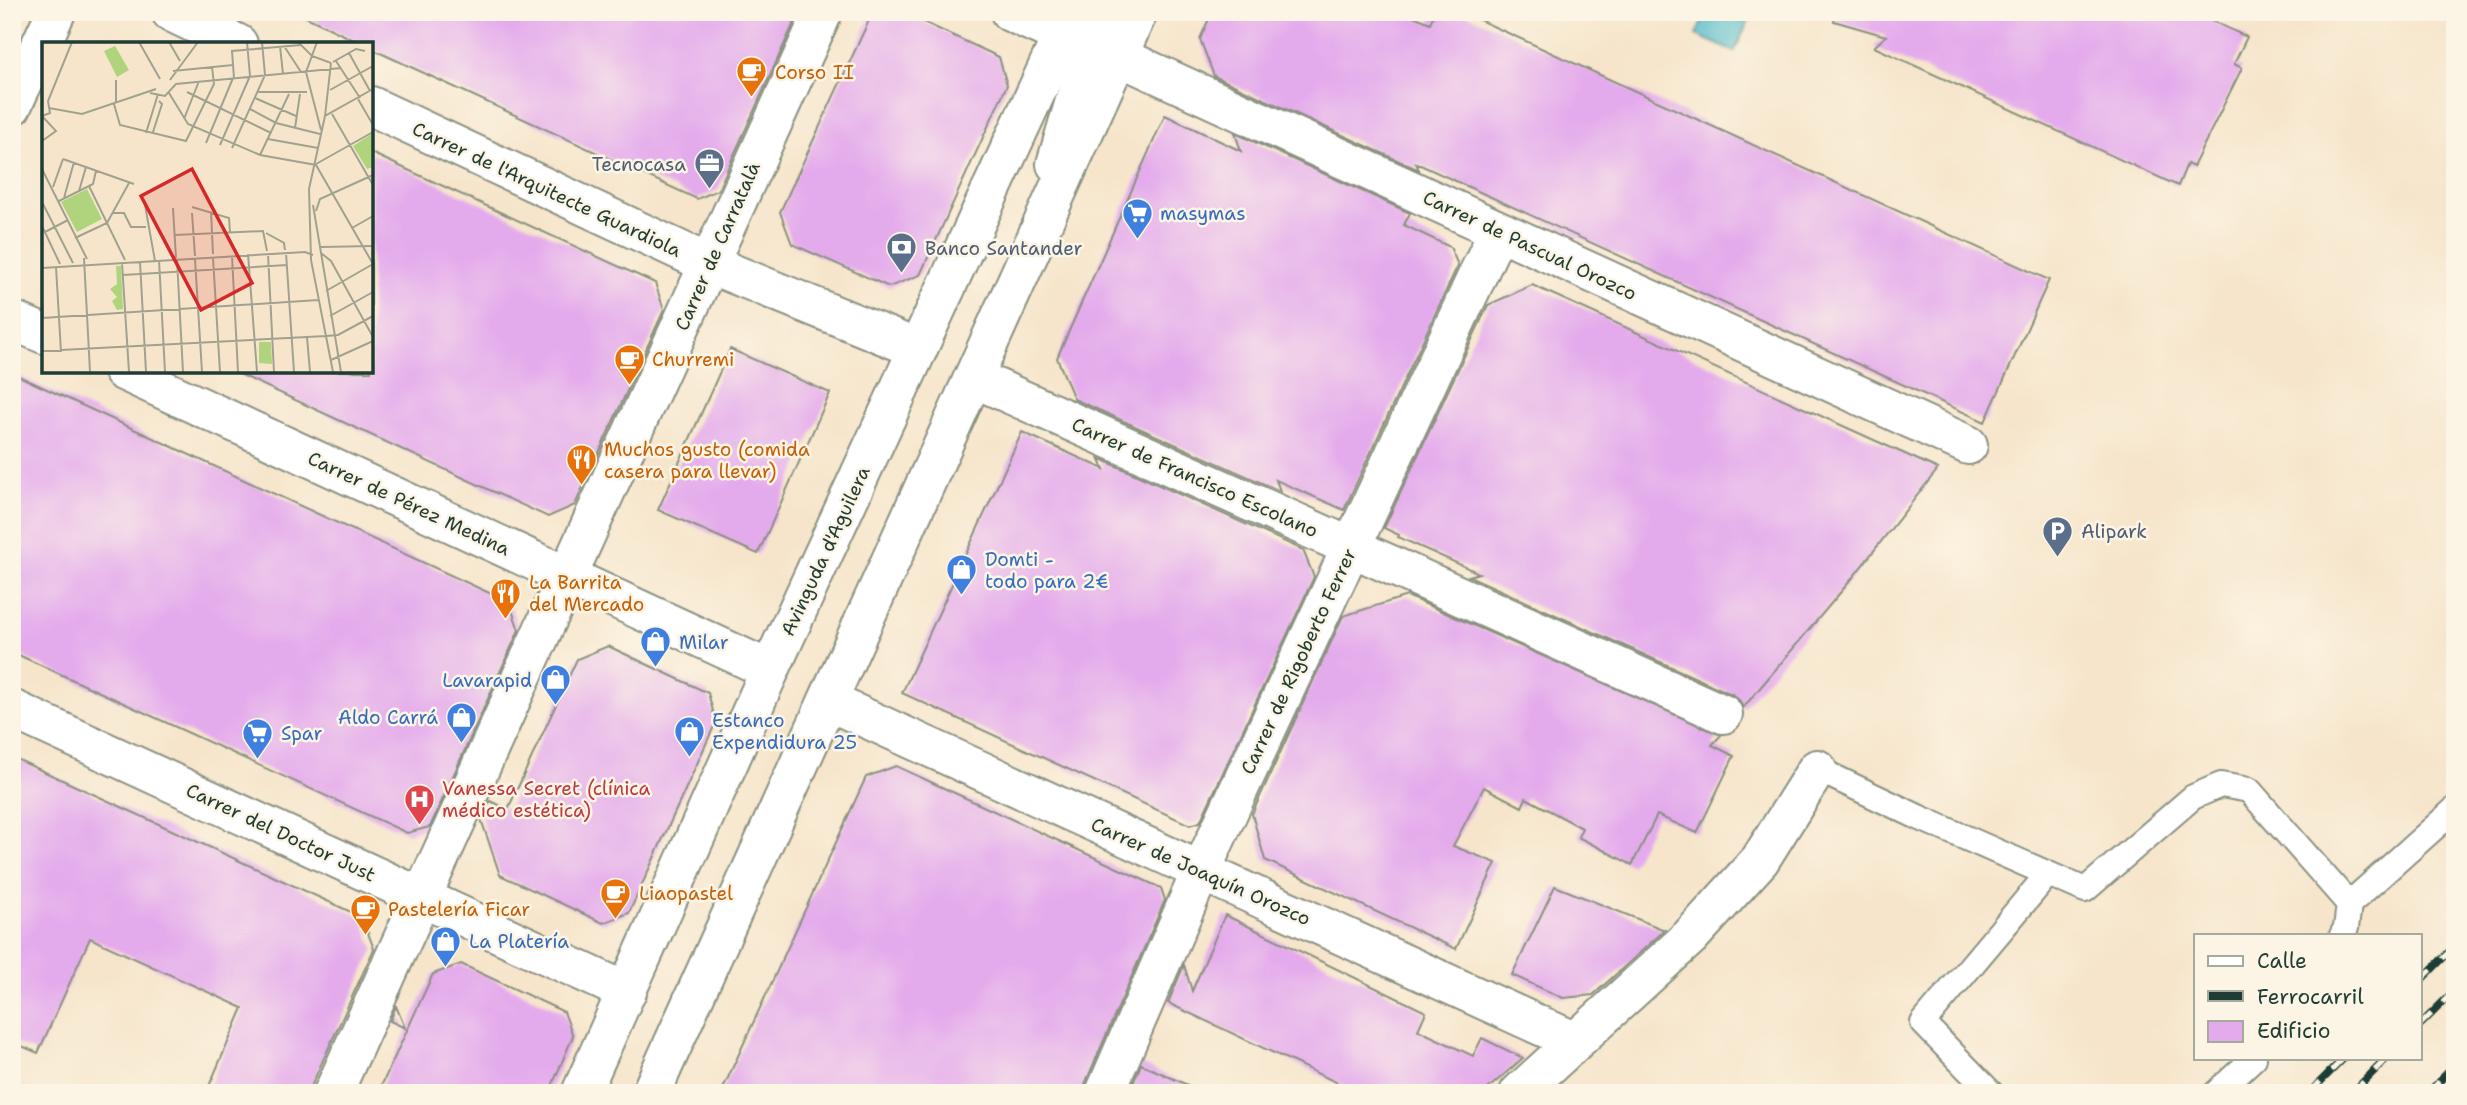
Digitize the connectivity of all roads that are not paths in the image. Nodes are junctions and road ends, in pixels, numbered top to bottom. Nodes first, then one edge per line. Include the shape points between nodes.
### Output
1 (56, 12) edge
2 (171, 12) edge
3 (823, 12) edge
4 (1010, 12) edge
5 (1138, 12) edge
6 (1091, 32) edge
7 (234, 42) edge
8 (12, 106) edge
9 (373, 107) edge
10 (1498, 231) junction
11 (709, 264) junction
12 (12, 320) edge
13 (42, 333) edge
14 (918, 349) junction
15 (127, 373) edge
16 (974, 378) junction
17 (1968, 445) dead end
18 (1351, 547) junction
19 (568, 576) junction
20 (770, 670) junction
21 (828, 701) junction
22 (12, 709) edge
23 (1723, 713) dead end
24 (1817, 769) joint
25 (2455, 809) edge
26 (1201, 871) junction
27 (2049, 874) junction
28 (422, 897) junction
29 (2349, 904) junction
30 (2343, 934) edge
31 (627, 992) junction
32 (1574, 1041) junction
33 (2252, 1060) edge
34 (333, 1093) edge
35 (582, 1093) edge
36 (651, 1093) edge
37 (1105, 1093) edge
38 (1519, 1093) edge
39 (1991, 1093) edge
40 (2216, 1093) edge

1 - 8 street
2 - 7 street
3 - 11 street, Carrer de Carratalà
4 - 6 street, Carrer de Pascual Orozco
5 - 6 street, Avinguda d'Aguilera
6 - 10 street, Carrer de Pascual Orozco
6 - 14 street, Avinguda d'Aguilera
6 - 16 street, Avinguda d'Aguilera via 1025,263
9 - 11 street, Carrer de l'Arquitecte Guardiola
10 - 17 street, Carrer de Pascual Orozco
10 - 18 street, Carrer de Rigoberto Ferrer
11 - 14 street, Carrer de l'Arquitecte Guardiola
11 - 19 street, Carrer de Carratalà
12 - 13 street
14 - 20 street, Avinguda d'Aguilera
15 - 19 street, Carrer de Pérez Medina
16 - 18 street, Carrer de Francisco Escolano
16 - 21 street, Avinguda d'Aguilera
18 - 23 street, Carrer de Francisco Escolano
18 - 26 street, Carrer de Rigoberto Ferrer
19 - 20 street, Carrer de Pérez Medina
19 - 28 street, Carrer de Carratalà
20 - 31 street, Avinguda d'Aguilera
21 - 26 street, Carrer de Joaquín Orozco
21 - 36 street, Avinguda d'Aguilera
22 - 28 street, Carrer del Doctor Just
24 - 27 lane
24 - 32 street via 1760,860 1690,937
25 - 29 lane
26 - 32 street, Carrer de Joaquín Orozco
26 - 37 street, Carrer de Rigoberto Ferrer
27 - 29 lane via 2085,890 2193,797 2221,785 2249,790
27 - 39 lane via 1923,1023
28 - 31 street, Carrer del Doctor Just
28 - 34 street, Carrer de Carratalà
29 - 30 lane
31 - 35 street, Avinguda d'Aguilera
32 - 38 street
33 - 40 lane

